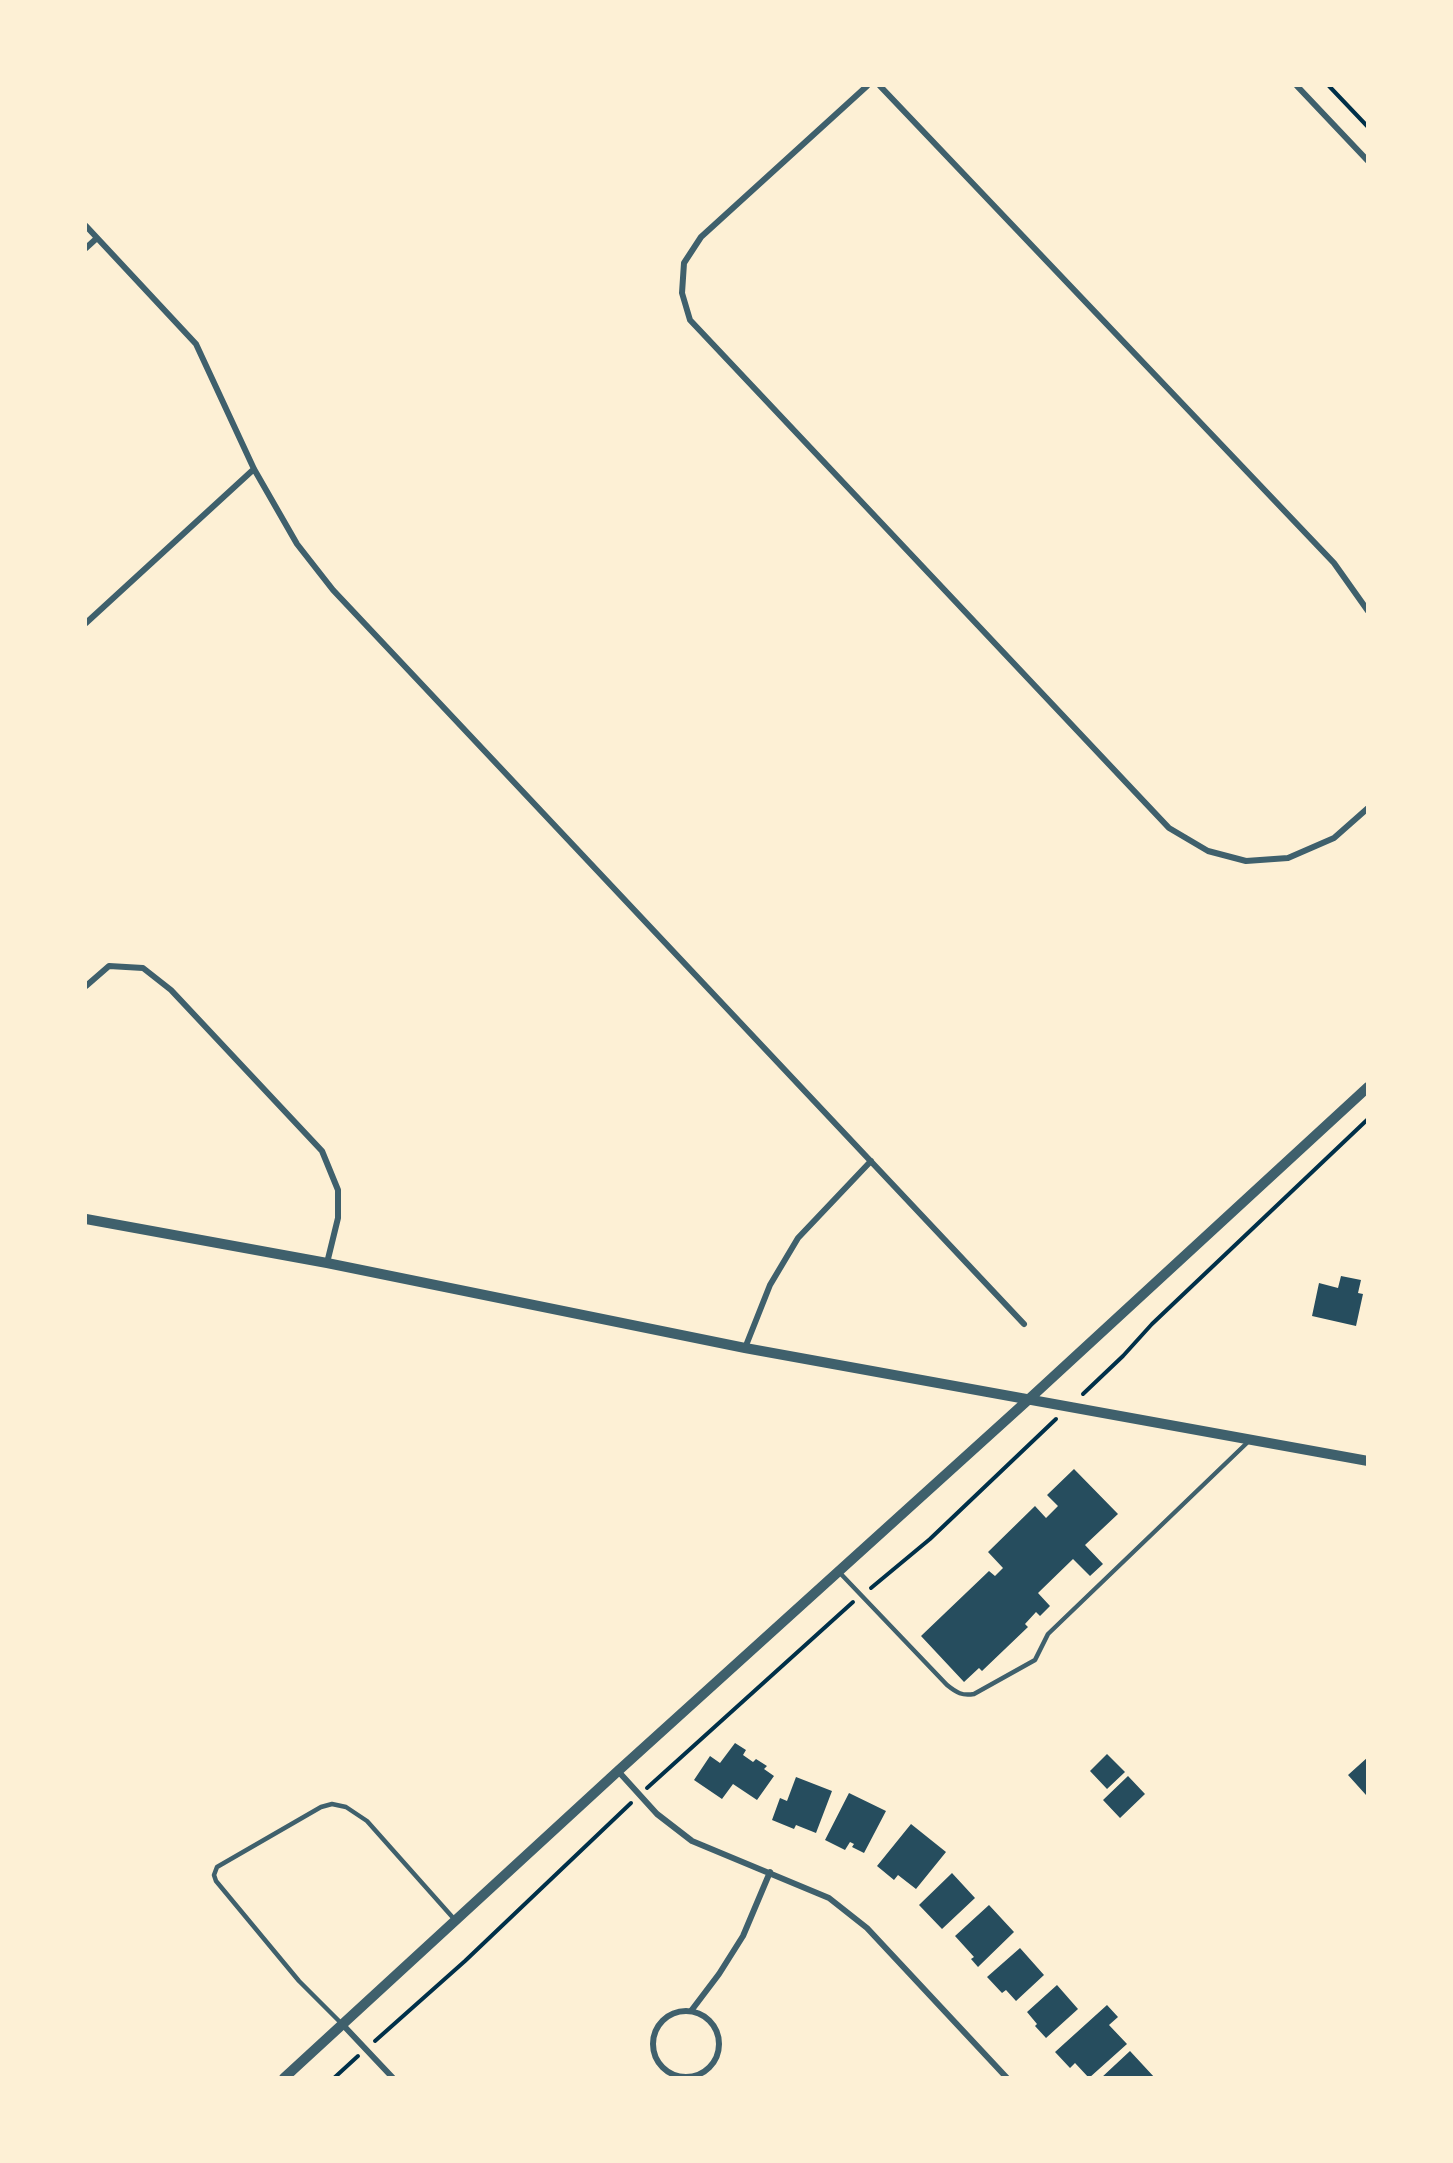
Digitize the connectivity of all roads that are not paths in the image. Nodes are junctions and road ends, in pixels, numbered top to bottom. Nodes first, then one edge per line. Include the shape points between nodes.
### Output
1 (867, 86) edge
2 (880, 86) edge
3 (1297, 86) edge
4 (1368, 161) edge
5 (86, 226) edge
6 (97, 238) junction
7 (86, 248) edge
8 (254, 469) junction
9 (1368, 611) edge
10 (86, 623) edge
11 (1368, 808) edge
12 (86, 986) edge
13 (1368, 1087) edge
14 (871, 1161) junction
15 (86, 1219) edge
16 (327, 1263) junction
17 (1024, 1324) dead end
18 (745, 1348) junction
19 (1028, 1400) junction
20 (1250, 1440) junction
21 (1368, 1461) edge
22 (838, 1572) junction
23 (618, 1771) junction
24 (770, 1872) junction
25 (456, 1920) junction
26 (691, 2011) junction
27 (343, 2025) junction
28 (284, 2078) edge
29 (393, 2078) edge
30 (1007, 2078) edge

1 - 11 street via 701,237 684,263 681,293 690,320 1169,828 1208,851 1246,861 1288,858 1335,838
2 - 9 street via 1334,563
3 - 4 street
5 - 6 street
6 - 7 street
6 - 8 street via 196,344
8 - 10 street
8 - 14 street via 297,544 333,590
12 - 16 street via 109,966 143,968 171,990 322,1151 338,1190 338,1218
13 - 19 street
14 - 17 street
14 - 18 street via 798,1238 770,1285
15 - 16 street
16 - 18 street
18 - 19 street
19 - 20 street
19 - 22 street
20 - 21 street
20 - 22 lane via 1048,1634 1035,1660 975,1694 957,1693 947,1685
22 - 23 street
23 - 24 street via 657,1814 692,1841
23 - 25 street
24 - 26 street via 743,1936
24 - 30 street via 829,1898 867,1928
25 - 27 street
25 - 27 lane via 368,1821 346,1807 321,1807 217,1867 216,1881 299,1981
26 - 26 street via 680,2011 660,2023 653,2044 661,2066 681,2077 702,2073 711,2066 719,2048 716,2028 701,2014
27 - 28 street
27 - 29 street

